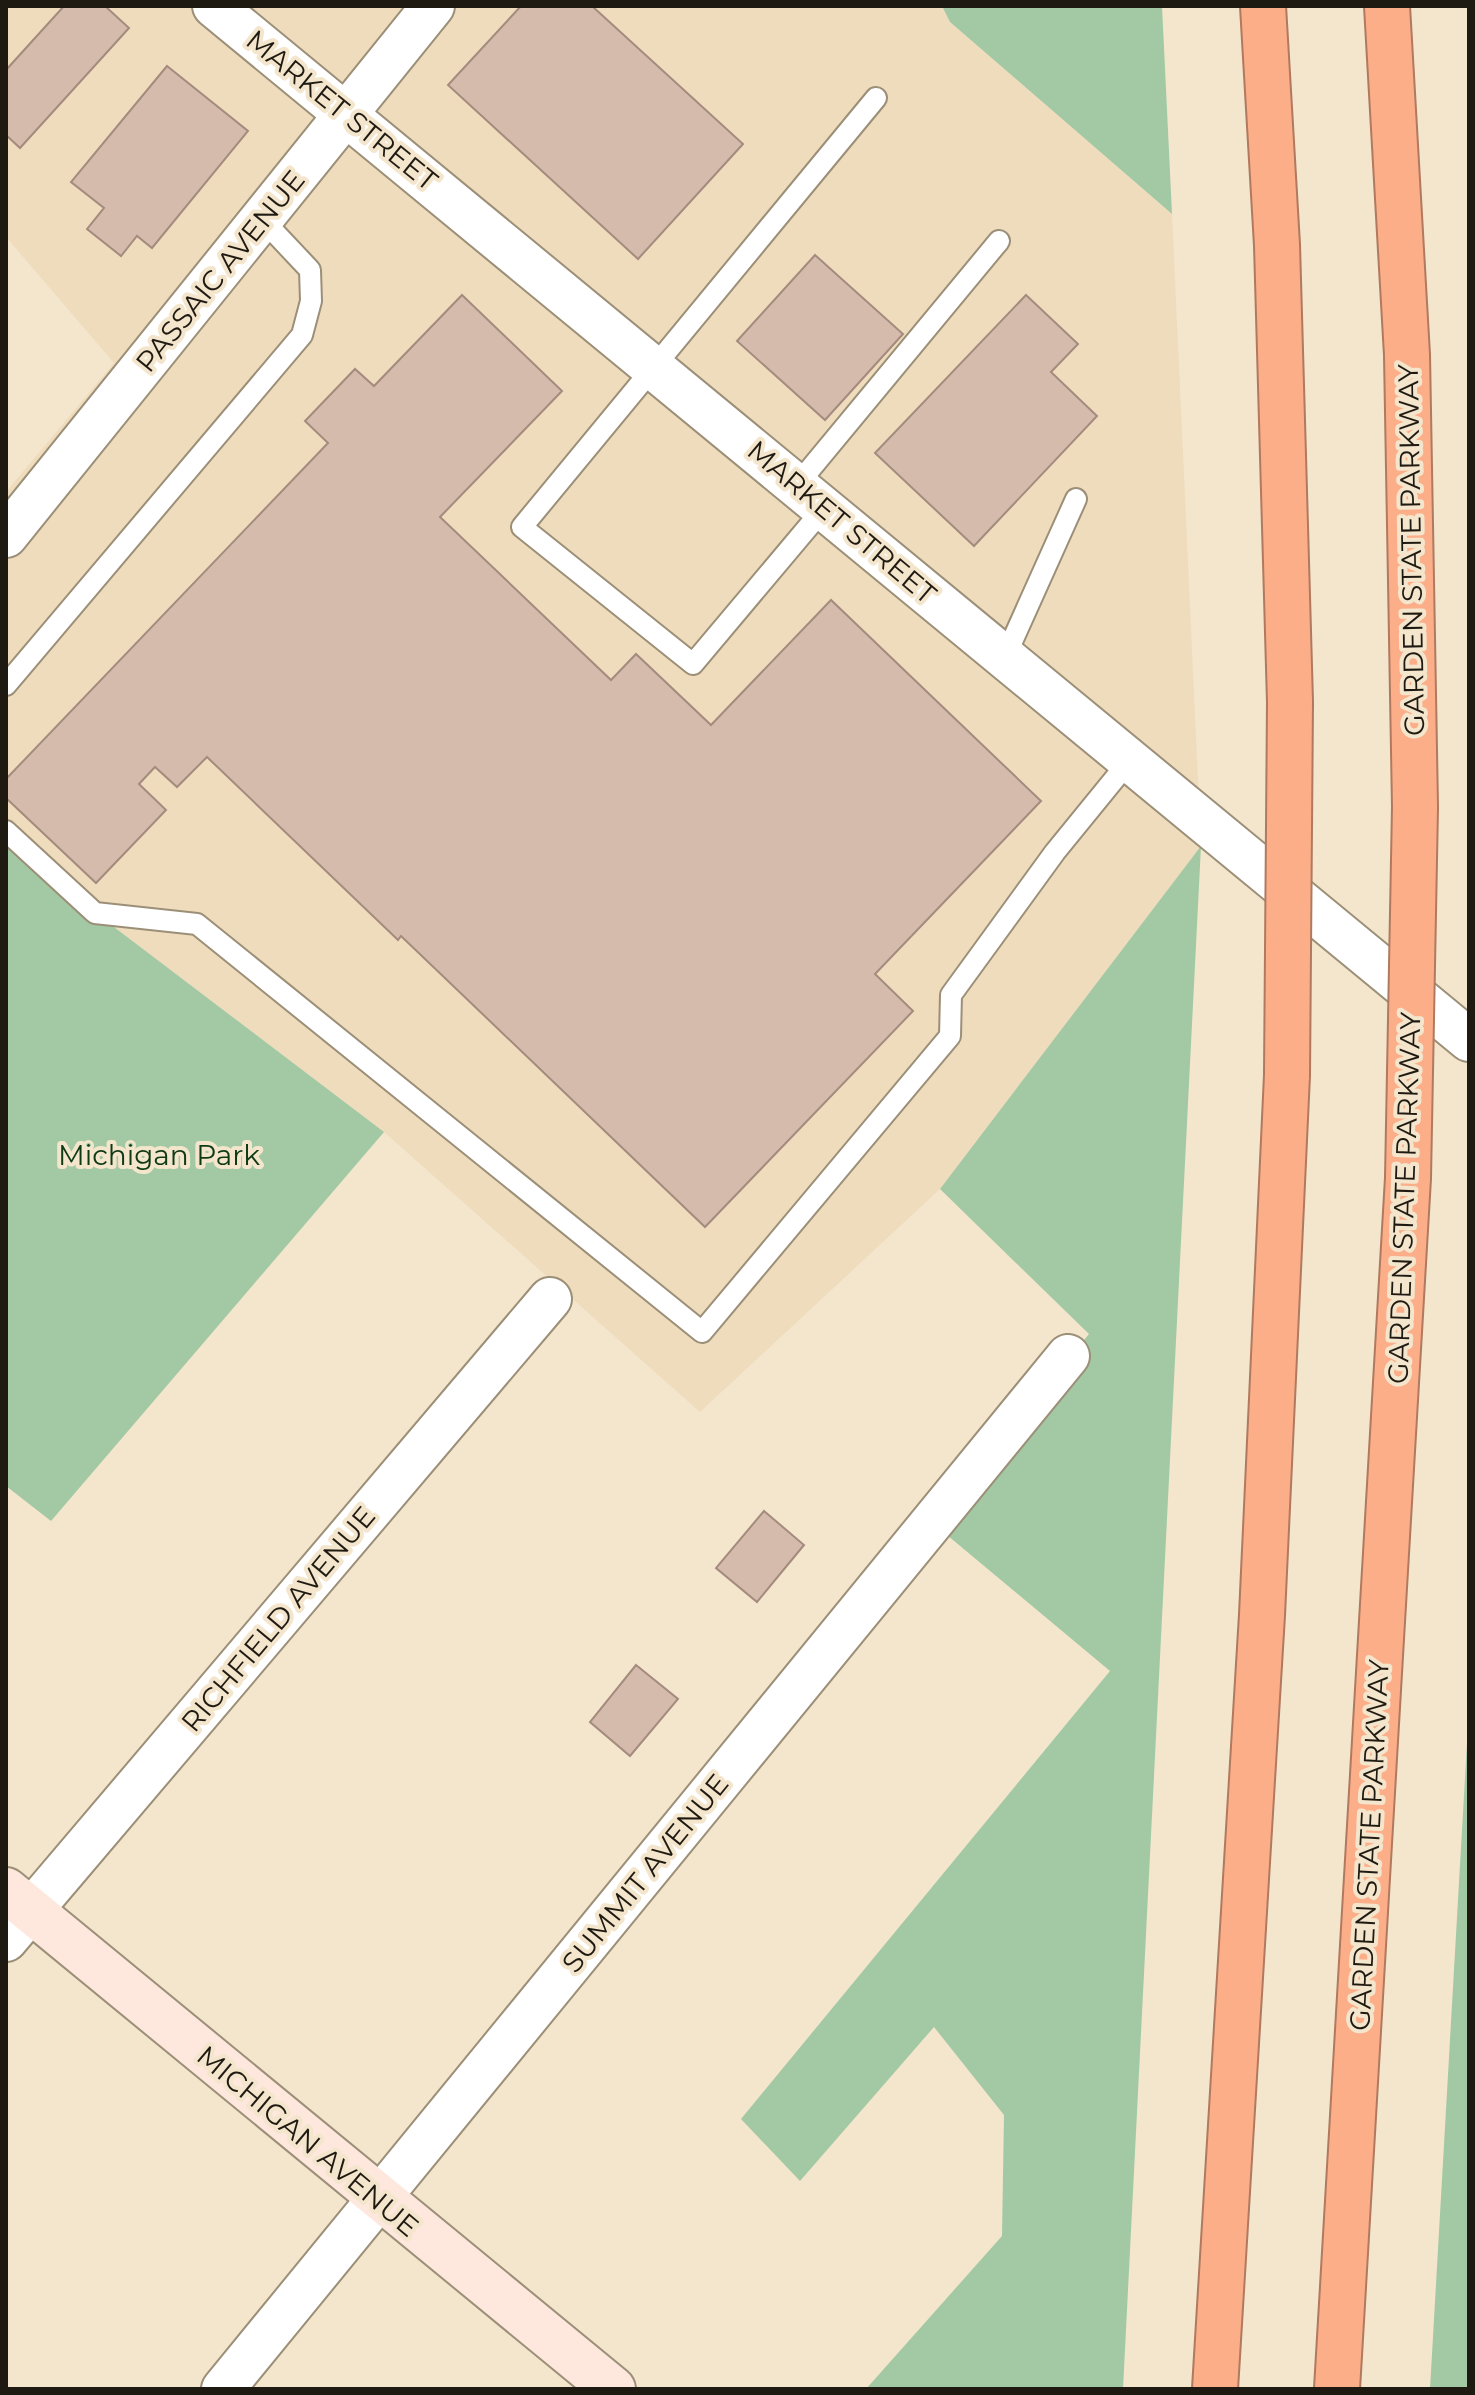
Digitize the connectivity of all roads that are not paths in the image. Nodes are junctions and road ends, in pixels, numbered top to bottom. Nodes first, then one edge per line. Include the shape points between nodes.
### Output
1 (214, 6) edge
2 (433, 6) edge
3 (1263, 6) edge
4 (1387, 6) edge
5 (876, 98) dead end
6 (348, 113) junction
7 (262, 219) junction
8 (999, 241) dead end
9 (653, 366) junction
10 (811, 496) junction
11 (1076, 499) dead end
12 (6, 536) edge
13 (1005, 657) junction
14 (6, 685) edge
15 (1130, 760) junction
16 (6, 831) edge
17 (1469, 1040) edge
18 (550, 1299) dead end
19 (1068, 1356) dead end
20 (14, 1914) edge
21 (378, 2199) junction
22 (223, 2389) edge
23 (613, 2389) edge
24 (1215, 2389) edge
25 (1337, 2389) edge

1 - 6 street, MARKET STREET
2 - 6 street, PASSAIC AVENUE
3 - 24 highway, bridge via 1277,245 1290,702 1287,1075
4 - 25 highway, GARDEN STATE PARKWAY, bridge via 1407,355 1414,605 1408,1178
5 - 9 lane
6 - 7 street, PASSAIC AVENUE
6 - 9 street, MARKET STREET
7 - 12 street, PASSAIC AVENUE
7 - 14 lane via 310,270 311,301 302,335
8 - 10 lane
9 - 10 street, MARKET STREET
9 - 10 lane via 522,527 693,664
10 - 13 street, MARKET STREET
11 - 13 lane
13 - 15 street, MARKET STREET
15 - 16 lane via 951,995 950,1036 702,1332 197,924 95,913
15 - 17 street, MARKET STREET
18 - 20 street, RICHFIELD AVENUE
19 - 21 street, SUMMIT AVENUE
20 - 21 street, MICHIGAN AVENUE
21 - 22 street, SUMMIT AVENUE
21 - 23 street, MICHIGAN AVENUE

